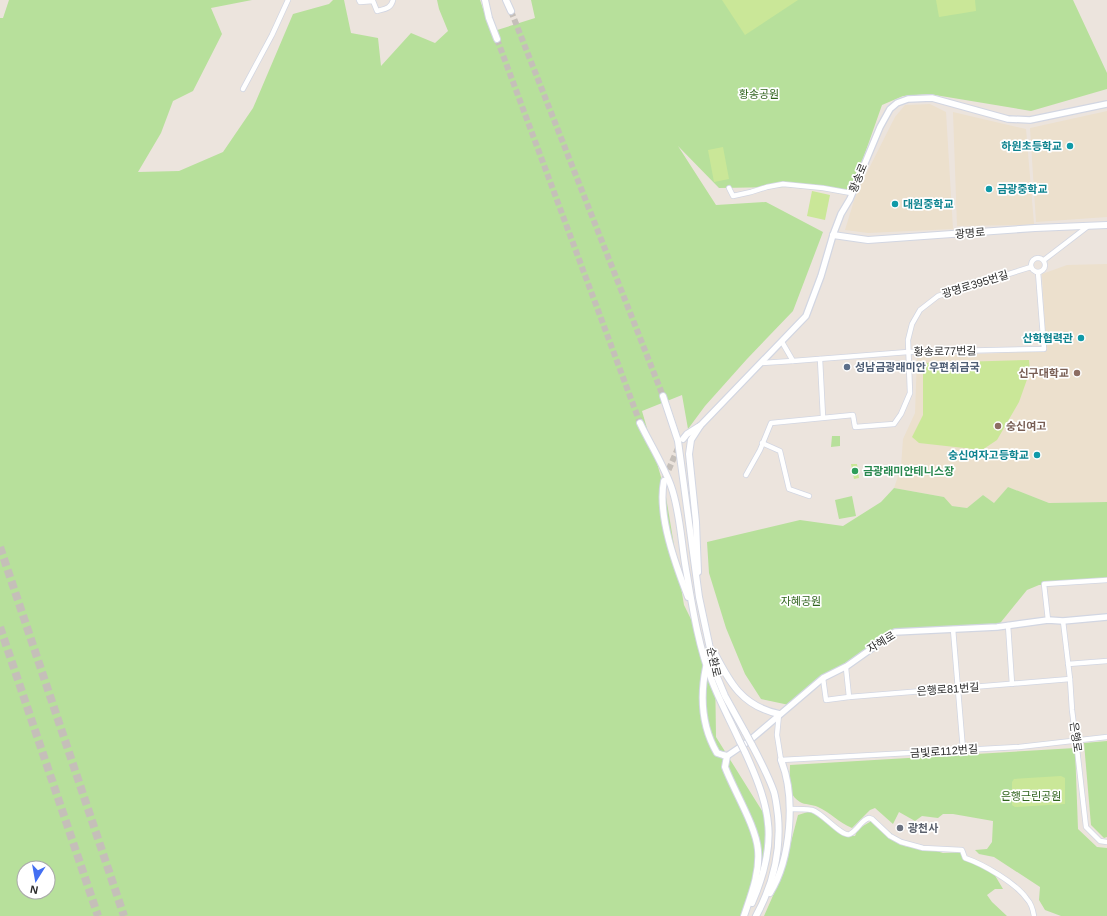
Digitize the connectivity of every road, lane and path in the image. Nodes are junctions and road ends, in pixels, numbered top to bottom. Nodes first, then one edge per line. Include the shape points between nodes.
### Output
1 (288, 0) edge
2 (359, 0) edge
3 (393, 0) edge
4 (485, 0) edge
5 (506, 0) edge
6 (511, 12) tunnel mouth
7 (497, 39) tunnel mouth
8 (243, 89) dead end
9 (1107, 104) edge
10 (729, 188) dead end
11 (851, 193) junction
12 (1107, 225) edge
13 (1087, 227) junction
14 (833, 235) junction
15 (1044, 260) junction
16 (1031, 267) junction
17 (1038, 272) junction
18 (782, 342) junction
19 (908, 352) junction
20 (820, 359) junction
21 (793, 361) junction
22 (761, 363) junction
23 (663, 396) tunnel mouth
24 (823, 417) junction
25 (640, 423) tunnel mouth
26 (700, 426) junction
27 (682, 439) tunnel mouth
28 (762, 443) junction
29 (746, 475) dead end
30 (664, 481) tunnel mouth
31 (809, 496) dead end
32 (1107, 580) edge
33 (699, 597) junction
34 (694, 613) junction
35 (1107, 617) edge
36 (1048, 620) junction
37 (1063, 621) junction
38 (1008, 625) junction
39 (953, 629) junction
40 (710, 645) junction
41 (1107, 661) edge
42 (1068, 664) junction
43 (707, 665) junction
44 (847, 666) junction
45 (823, 678) junction
46 (1070, 679) junction
47 (1012, 684) junction
48 (958, 688) junction
49 (849, 697) junction
50 (779, 714) junction
51 (1107, 737) edge
52 (1076, 741) junction
53 (962, 750) junction
54 (727, 756) junction
55 (781, 760) junction
56 (790, 809) junction
57 (1107, 842) edge
58 (760, 908) junction
59 (744, 916) edge
60 (756, 916) edge
61 (1034, 916) edge

1 - 8 street
2 - 3 street via 373,1 377,11 388,8
4 - 7 main road
5 - 6 main road
9 - 11 street, 황송로 via 1030,120 1008,119 932,98 908,99 896,103 880,127
10 - 11 street via 733,196 783,184
11 - 14 street, 황송로
12 - 13 main road, 광명로
13 - 14 main road, 광명로 via 1035,228 868,240
13 - 15 street
14 - 18 street, 황송로 via 806,316
15 - 16 street via 1034,259
15 - 17 street via 1045,267
16 - 17 street
16 - 19 street, 광명로395번길 via 938,296 920,310 912,324
17 - 19 street, 황송로77번길 via 1044,349
18 - 21 street
18 - 22 street, 황송로
19 - 20 street, 황송로77번길
19 - 24 street, 광명로395번길 via 910,393 894,424 855,427 853,415
20 - 21 street, 황송로77번길
20 - 24 street
21 - 22 street, 황송로77번길
22 - 26 street, 황송로
23 - 33 main road, 순환로 via 678,441
24 - 28 street via 771,423
25 - 34 main road, 순환로 via 664,469 676,502
26 - 27 main road
26 - 33 main road via 691,440 689,454
28 - 29 street
28 - 31 street via 780,451 789,488
30 - 34 main road via 662,489 665,519 674,556
32 - 36 street via 1044,584
33 - 40 main road, 순환로
34 - 43 main road, 순환로
35 - 37 street, 자혜로
36 - 37 street, 자혜로
36 - 38 street, 자혜로
37 - 42 street, 은행로
38 - 39 street, 자혜로
38 - 47 street
39 - 44 street, 자혜로 via 894,632
39 - 48 street
40 - 50 main road via 724,672 744,697 761,709
40 - 58 main road, 순환로, bridge via 719,684 764,768 774,794 779,831 778,852 774,872
41 - 42 street
42 - 46 street, 은행로
43 - 54 main road via 703,684 707,727 717,753
43 - 59 main road, 순환로, bridge via 720,703 754,771 769,825 767,857 759,886
44 - 45 street, 자혜로
44 - 49 street
45 - 49 street, 은행로81번길 via 826,700
45 - 50 street, 자혜로
46 - 47 street, 은행로81번길
46 - 52 street, 은행로
47 - 48 street, 은행로81번길
48 - 49 street, 은행로81번길
48 - 53 street
50 - 54 street, 자혜로 via 749,741
50 - 55 street via 777,735
51 - 52 street, 금빛로112번길
52 - 53 street, 금빛로112번길
52 - 57 street, 은행로 via 1086,827 1100,841
53 - 55 street, 금빛로112번길
54 - 59 main road via 725,767 753,830 758,849 754,887
55 - 56 main road via 785,770
56 - 58 main road via 782,865 775,885
56 - 61 street via 813,810 843,833 851,834 869,818 901,842 923,848 962,850 965,858 984,865 1023,893
58 - 60 main road, 순환로

